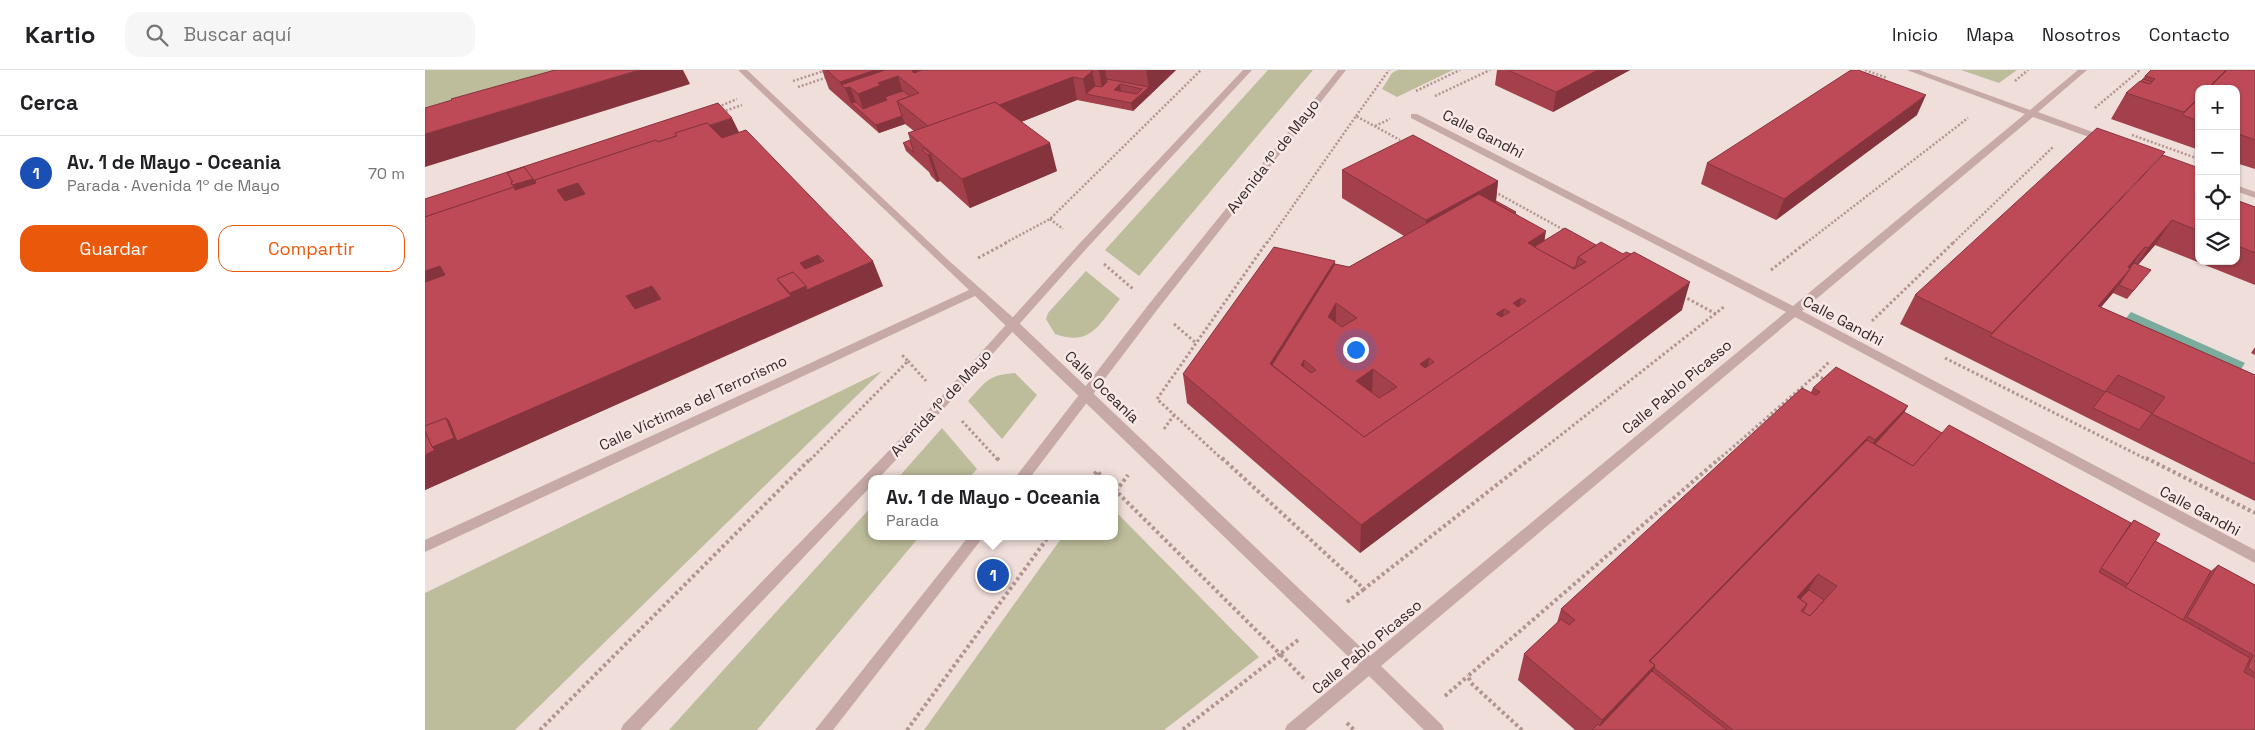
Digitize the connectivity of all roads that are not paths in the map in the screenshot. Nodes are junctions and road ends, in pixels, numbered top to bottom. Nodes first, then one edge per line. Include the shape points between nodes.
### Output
1 (742, 70) edge
2 (1248, 70) edge
3 (1341, 70) edge
4 (1911, 70) edge
5 (2083, 70) edge
6 (2032, 113) junction
7 (1413, 116) dead end
8 (2118, 144) edge
9 (2240, 189) edge
10 (2255, 195) edge
11 (976, 291) junction
12 (1793, 311) junction
13 (1013, 325) junction
14 (1086, 394) junction
15 (873, 475) edge
16 (1024, 475) edge
17 (868, 480) edge
18 (974, 540) edge
19 (425, 546) edge
20 (2255, 557) edge
21 (1370, 665) junction
22 (629, 730) edge
23 (823, 730) edge
24 (1293, 730) edge
25 (1436, 730) edge

1 - 11 street, Calle Oceanía
2 - 13 street, Avenida 1º de Mayo
3 - 14 street, Avenida 1º de Mayo
4 - 6 street
5 - 6 street, Calle Pablo Picasso
6 - 8 street
6 - 12 street, Calle Pablo Picasso
7 - 12 street, Calle Gandhi
9 - 10 street
11 - 13 street, Calle Oceanía
11 - 19 street, Calle Víctimas del Terrorismo
12 - 20 street, Calle Gandhi
12 - 21 street, Calle Pablo Picasso
13 - 14 street, Calle Oceanía
13 - 15 street, Avenida 1º de Mayo
14 - 16 street, Avenida 1º de Mayo
14 - 21 street, Calle Oceanía
17 - 22 street, Avenida 1º de Mayo
18 - 23 street
21 - 24 street, Calle Pablo Picasso
21 - 25 street, Calle Oceanía

